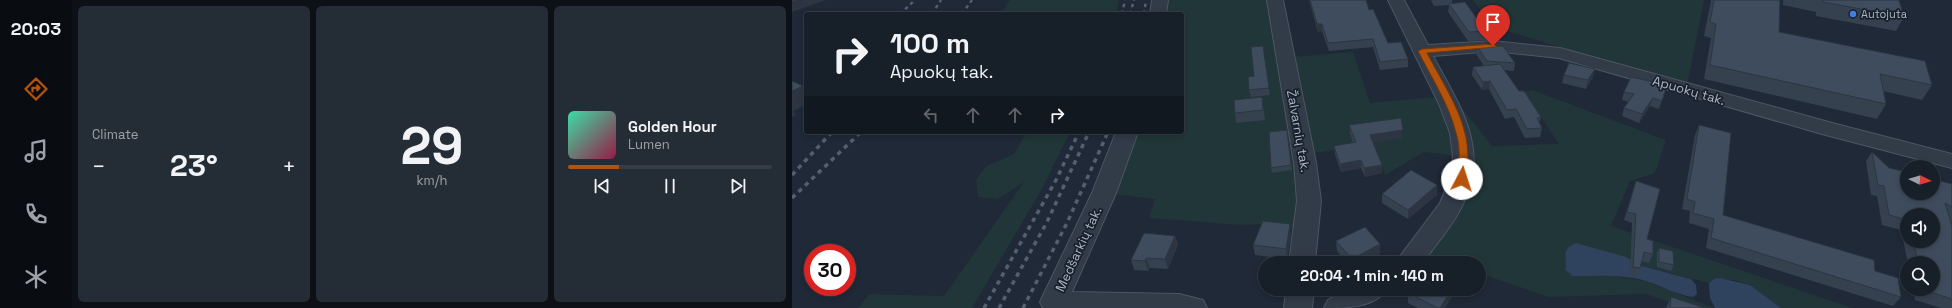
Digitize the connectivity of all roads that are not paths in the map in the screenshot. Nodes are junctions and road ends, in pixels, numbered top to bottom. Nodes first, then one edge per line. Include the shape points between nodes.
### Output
1 (1160, 0) edge
2 (1275, 0) edge
3 (1396, 0) edge
4 (1158, 12) edge
5 (1422, 51) junction
6 (1126, 134) edge
7 (1952, 161) edge
8 (1303, 256) edge
9 (1413, 256) edge
10 (1299, 296) edge
11 (1360, 296) edge
12 (1193, 308) edge
13 (1298, 308) edge
14 (1338, 308) edge

1 - 4 street
2 - 8 street, Žalvarnių tak. via 1305,163 1309,201
3 - 5 street
5 - 7 street, Apuokų tak. via 1493,46 1560,53
5 - 9 street via 1461,133 1464,157 1462,179 1450,207
6 - 12 street, Medšarkių tak. via 1104,193 1054,302
10 - 13 street
11 - 14 street

